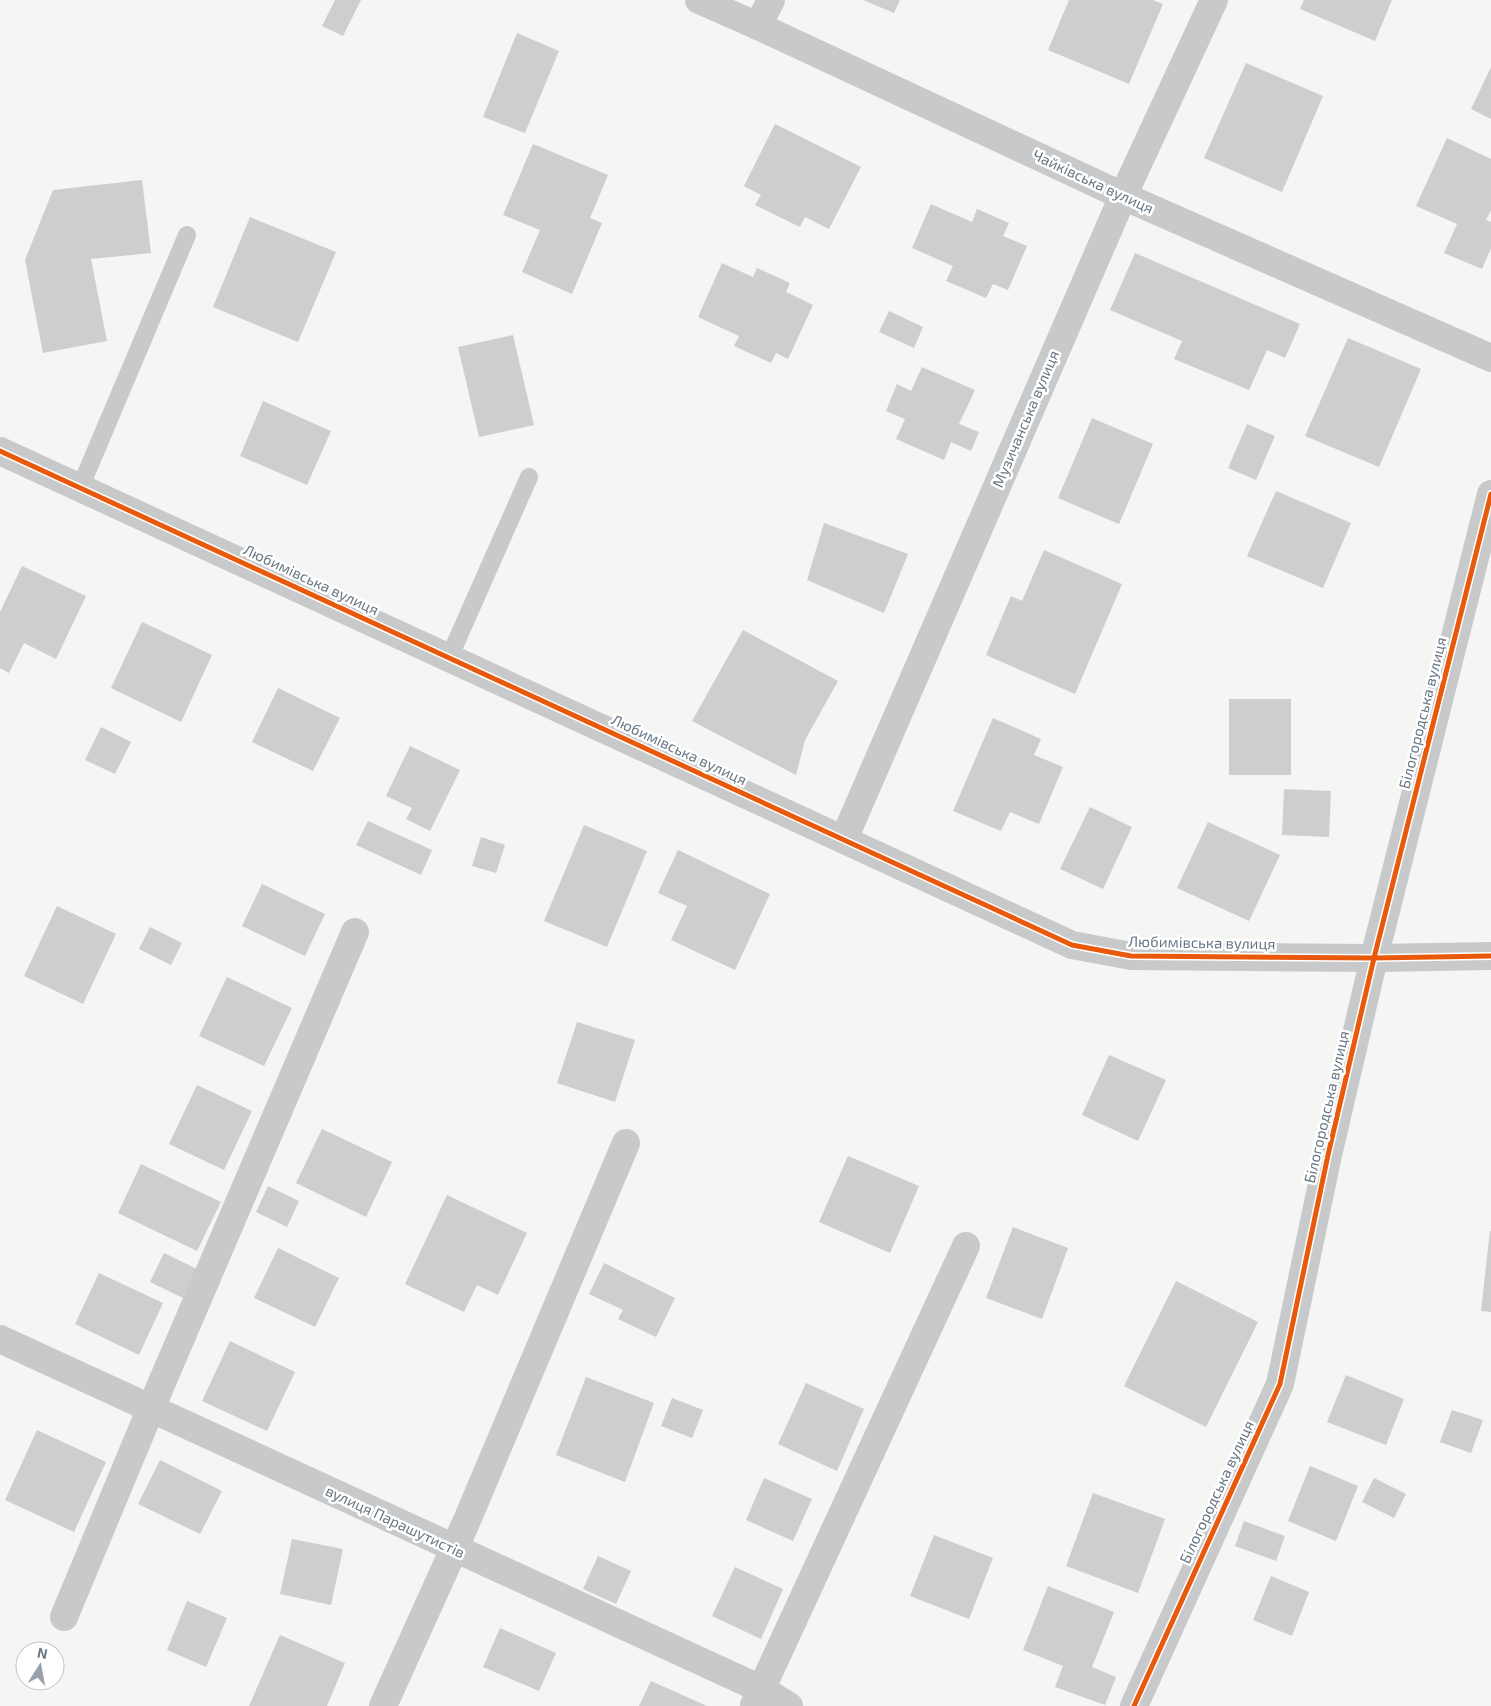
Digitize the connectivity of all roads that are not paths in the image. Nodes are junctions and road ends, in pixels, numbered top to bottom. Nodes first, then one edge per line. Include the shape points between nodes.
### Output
1 (699, 0) edge
2 (771, 0) edge
3 (1214, 0) edge
4 (758, 26) junction
5 (1123, 196) junction
6 (187, 235) dead end
7 (1491, 358) edge
8 (0, 451) edge
9 (529, 477) dead end
10 (80, 488) junction
11 (1491, 494) edge
12 (448, 658) junction
13 (844, 839) junction
14 (355, 932) dead end
15 (1491, 956) edge
16 (1374, 958) junction
17 (626, 1143) dead end
18 (966, 1246) dead end
19 (0, 1339) edge
20 (151, 1408) junction
21 (454, 1549) junction
22 (64, 1617) dead end
23 (757, 1697) edge
24 (383, 1706) edge
25 (789, 1706) edge
26 (1134, 1706) edge

1 - 4 street, Чайківська вулиця
2 - 4 street
3 - 5 street, Музичанська вулиця
4 - 5 street, Чайківська вулиця
5 - 7 street, Чайківська вулиця
5 - 13 street, Музичанська вулиця
6 - 10 lane
8 - 10 street, Любимівська вулиця
9 - 12 lane
10 - 12 street, Любимівська вулиця
11 - 16 street, Білогородська вулиця
12 - 13 street, Любимівська вулиця
13 - 16 street, Любимівська вулиця via 1072,945 1131,956
14 - 20 street
15 - 16 street, Любимівська вулиця
16 - 26 street, Білогородська вулиця via 1280,1384
17 - 21 street
18 - 23 street
19 - 20 street, вулиця Парашутистів
20 - 21 street, вулиця Парашутистів
20 - 22 street
21 - 23 street, вулиця Парашутистів
21 - 24 street
23 - 25 street, вулиця Парашутистів

